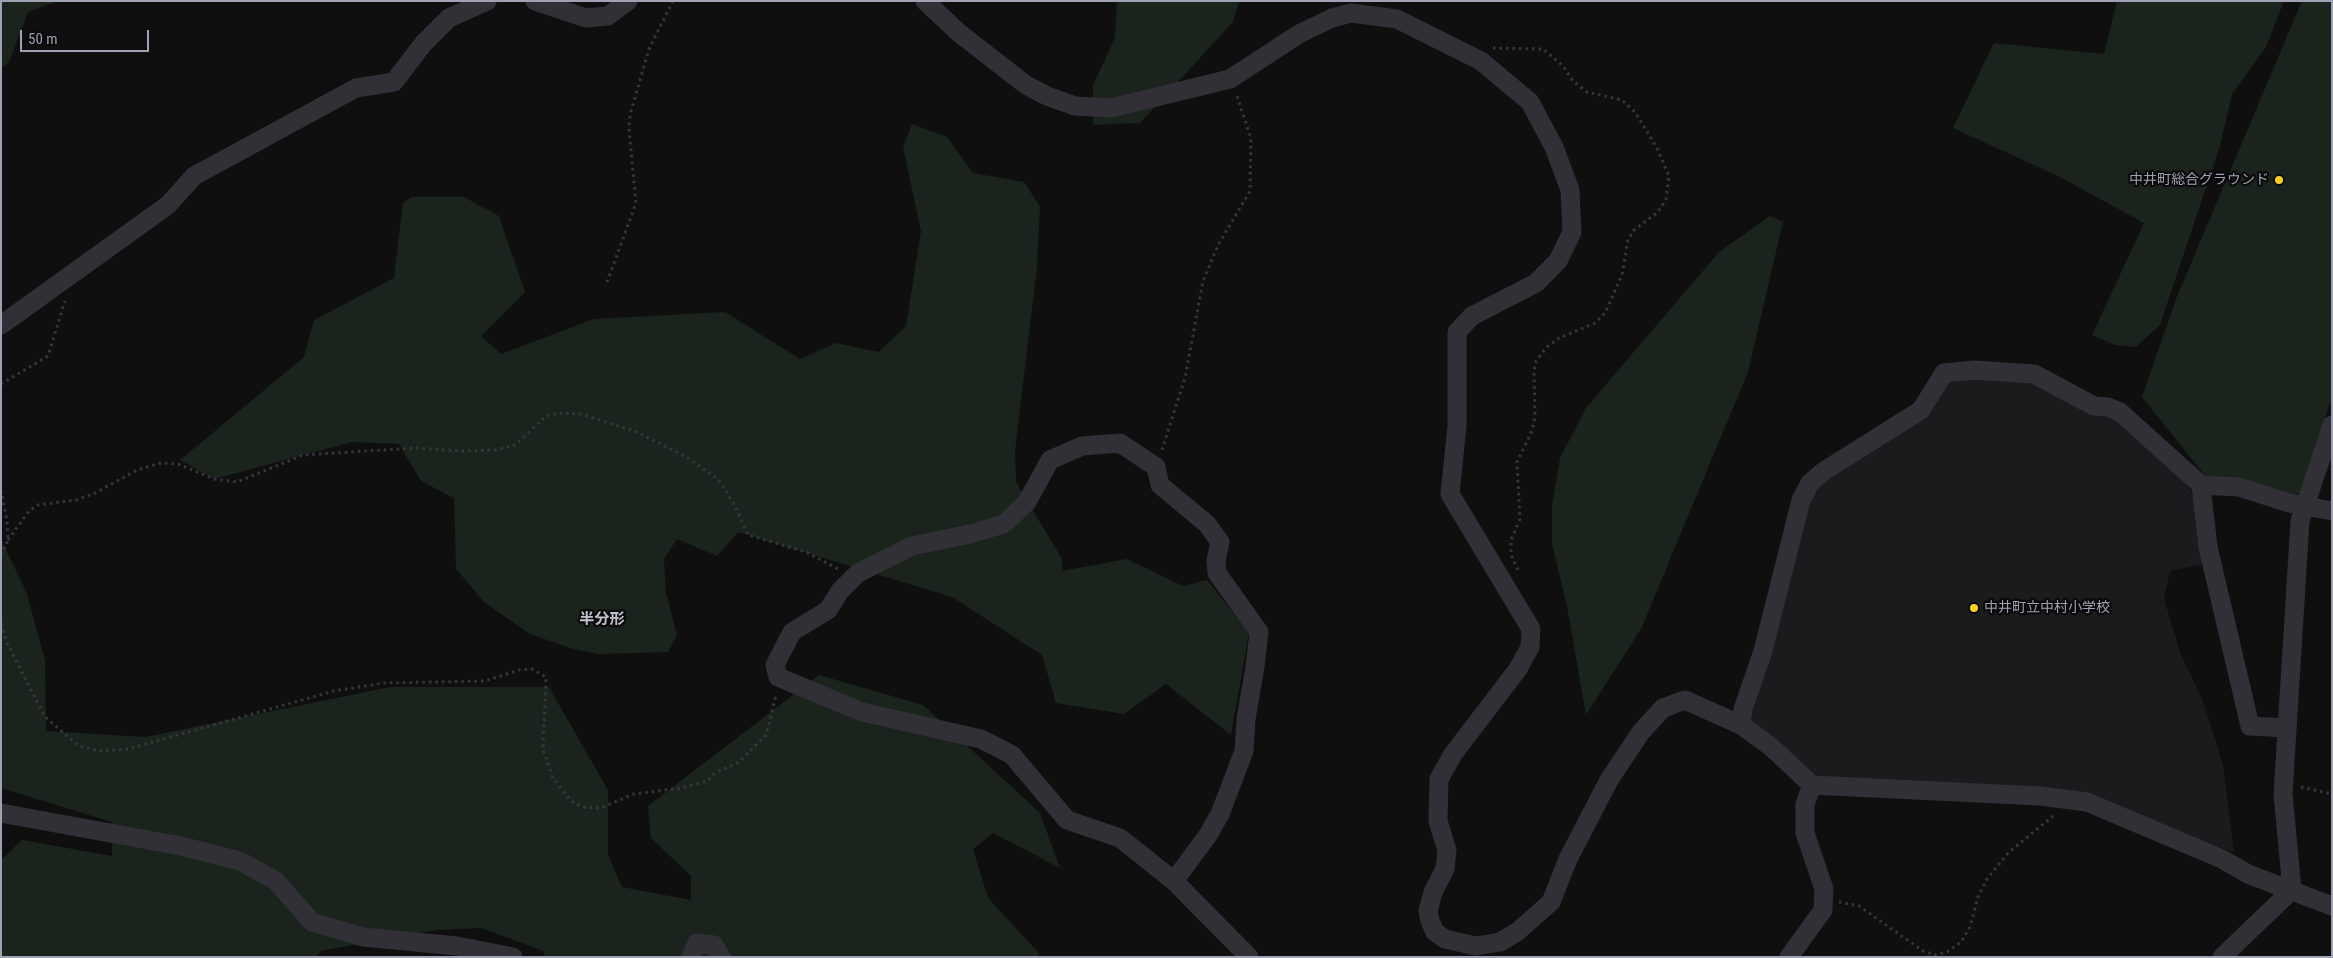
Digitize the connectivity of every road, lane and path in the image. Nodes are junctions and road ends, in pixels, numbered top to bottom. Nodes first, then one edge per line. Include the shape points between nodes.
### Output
1 (487, 1) edge
2 (535, 1) edge
3 (628, 1) edge
4 (673, 1) edge
5 (926, 1) edge
6 (1470, 56) junction
7 (1230, 79) junction
8 (70, 278) junction
9 (607, 282) dead end
10 (1, 325) edge
11 (1, 384) edge
12 (2332, 425) edge
13 (1156, 467) junction
14 (2201, 485) junction
15 (1, 490) edge
16 (2304, 506) junction
17 (2332, 510) edge
18 (8, 540) junction
19 (1, 555) edge
20 (854, 578) junction
21 (1522, 578) dead end
22 (1, 624) edge
23 (778, 677) junction
24 (1741, 725) junction
25 (2286, 728) junction
26 (2283, 783) junction
27 (1812, 785) junction
28 (2332, 794) edge
29 (2073, 800) junction
30 (1, 813) edge
31 (1174, 881) junction
32 (2292, 890) junction
33 (1824, 902) junction
34 (2331, 904) edge
35 (513, 957) edge
36 (691, 957) edge
37 (721, 957) edge
38 (1249, 957) edge
39 (1788, 957) edge
40 (2222, 957) edge

1 - 8 street via 449,18 423,44 394,82 356,88 194,176 168,205
2 - 3 street via 586,18 608,16
4 - 9 path via 649,49 630,115 636,204
5 - 7 street via 958,32 1026,85 1075,106 1111,108
6 - 7 street via 1397,19 1351,13 1299,34
6 - 21 path via 1493,48 1543,49 1587,92 1622,100 1636,112 1669,176 1666,200 1658,214 1634,230 1628,240 1622,275 1605,313 1594,323 1559,338 1536,361 1535,417 1517,462 1520,519 1511,540 1511,555
6 - 24 street via 1481,61 1530,102 1554,147 1570,190 1572,232 1558,261 1536,283 1472,316 1457,332 1457,426 1450,494 1531,629 1530,647 1518,669 1453,754 1439,779 1438,821 1447,850 1445,869 1428,911 1435,932 1445,939 1468,945 1500,942 1517,932 1551,902 1568,859 1610,780 1641,732 1663,708 1685,700
7 - 13 path via 1251,138 1250,192 1218,245 1203,281 1185,378
8 - 10 street
8 - 11 path via 62,317 48,356
12 - 16 street
13 - 20 street via 1120,443 1082,446 1050,460 1027,502 1004,524 912,546
13 - 31 street via 1160,485 1207,524 1220,542 1217,573 1259,632 1244,751 1220,814
14 - 16 street via 2239,487
14 - 24 street via 2120,412 2094,406 2034,374 1974,370 1944,373 1921,410 1810,483 1801,500
14 - 25 street via 2208,547 2250,726
15 - 18 path
16 - 17 street
16 - 25 street via 2300,521
18 - 19 path
18 - 20 path via 29,511 38,505 76,500 137,470 161,463 178,464 214,479 237,482 303,455 415,448 496,450 515,445 546,416 560,413 581,414 637,432 688,458 718,479 748,535 806,552
20 - 23 street via 828,610 792,632 775,665
22 - 23 path via 7,643 45,717 79,746 99,751 128,749 334,691 384,683 485,681 532,669 546,677 543,749 553,778 571,801 583,807 600,808 634,794 707,781 715,773 739,762 766,735 775,706
23 - 31 street via 862,712 981,738 1012,755 1067,820 1120,838
24 - 27 street via 1770,746
25 - 26 street
26 - 28 path
26 - 32 street
27 - 29 street
27 - 33 street via 1805,804 1805,833 1824,889
29 - 32 street via 2132,819 2248,874
29 - 33 path via 2008,853 1987,879 1970,927 1961,942 1947,952 1936,955 1923,951 1859,906 1846,901
30 - 35 street via 181,846 240,861 276,881 312,922 364,937 457,946
31 - 38 street
32 - 34 street
32 - 40 street
33 - 39 street via 1823,910
36 - 37 street via 697,943 714,945

